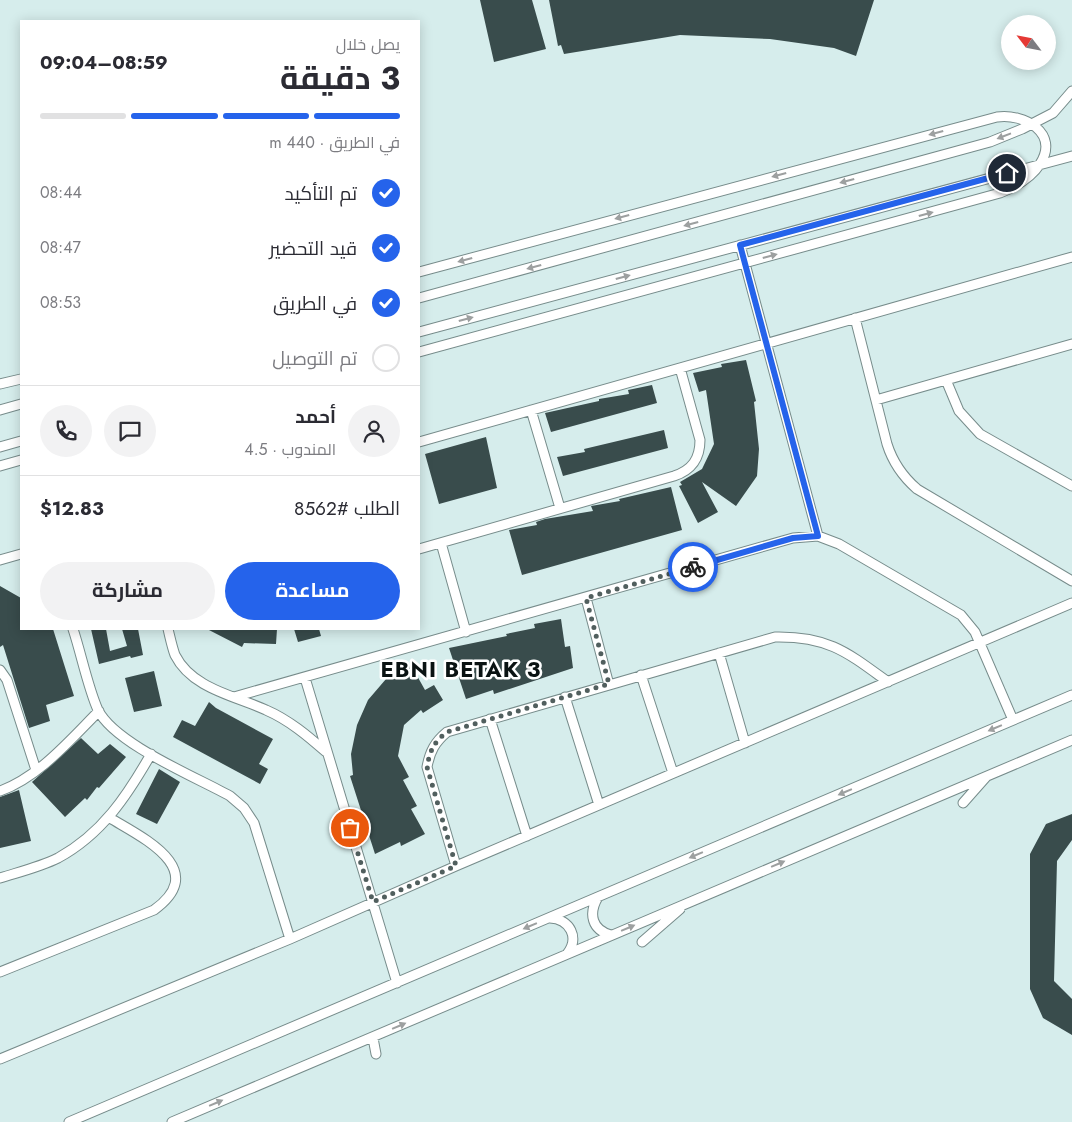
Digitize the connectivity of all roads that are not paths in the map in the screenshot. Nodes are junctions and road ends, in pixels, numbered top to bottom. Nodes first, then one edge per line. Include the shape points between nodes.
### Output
1 (1072, 91) edge
2 (1033, 123) junction
3 (1072, 156) edge
4 (1040, 164) junction
5 (740, 245) junction
6 (1072, 257) edge
7 (745, 263) junction
8 (420, 272) edge
9 (420, 298) edge
10 (855, 318) junction
11 (420, 332) edge
12 (767, 343) junction
13 (1072, 344) edge
14 (420, 352) edge
15 (680, 368) junction
16 (20, 378) edge
17 (946, 380) junction
18 (0, 384) edge
19 (876, 400) junction
20 (20, 404) edge
21 (0, 410) edge
22 (531, 410) junction
23 (20, 441) edge
24 (420, 442) edge
25 (0, 447) edge
26 (20, 460) edge
27 (0, 466) edge
28 (1072, 486) edge
29 (560, 508) junction
30 (818, 536) junction
31 (441, 542) junction
32 (420, 549) edge
33 (20, 554) edge
34 (0, 560) edge
35 (1072, 581) edge
36 (586, 598) junction
37 (1072, 603) edge
38 (73, 630) edge
39 (168, 630) edge
40 (466, 632) junction
41 (980, 643) junction
42 (719, 653) junction
43 (0, 670) edge
44 (641, 675) junction
45 (305, 678) junction
46 (888, 682) junction
47 (609, 684) junction
48 (1072, 695) edge
49 (234, 697) junction
50 (564, 697) junction
51 (99, 711) junction
52 (490, 719) junction
53 (1013, 720) junction
54 (1072, 740) edge
55 (745, 743) junction
56 (328, 753) junction
57 (151, 754) junction
58 (36, 770) junction
59 (673, 774) junction
60 (988, 776) junction
61 (0, 791) edge
62 (963, 803) dead end
63 (599, 805) junction
64 (110, 818) junction
65 (527, 836) junction
66 (456, 866) junction
67 (0, 878) edge
68 (598, 897) junction
69 (373, 902) junction
70 (685, 904) junction
71 (549, 918) junction
72 (611, 935) junction
73 (290, 940) junction
74 (642, 942) dead end
75 (566, 954) junction
76 (0, 972) edge
77 (397, 982) junction
78 (372, 1038) junction
79 (376, 1054) dead end
80 (0, 1059) edge
81 (69, 1122) edge
82 (172, 1122) edge

1 - 2 street via 1053,112
2 - 4 street via 1045,145
2 -> 8 street via 1014,116 997,117
2 -> 9 street via 990,142
3 - 4 street
4 - 5 street
7 -> 4 street via 1000,194 1029,176
5 - 7 street
11 -> 5 street
6 - 10 street
7 - 12 street
7 - 14 street
10 - 12 street
10 - 19 street
12 - 15 street
12 - 30 street
13 - 17 street
15 - 22 street
15 - 29 street via 700,440 700,450 690,468 674,476
16 - 18 street
17 - 19 street
17 - 28 street via 959,411 980,434
19 - 35 street via 893,461 910,483
20 - 21 street
22 - 24 street
22 - 29 street
23 - 25 street
26 - 27 street
29 - 31 street
30 - 36 street via 793,538
30 - 41 street via 838,544 956,612 969,623
31 - 32 street
31 - 40 street
33 - 34 street
36 - 40 street
36 - 47 street
37 - 41 street
38 - 51 street
39 - 49 street via 176,655 184,667 207,686
40 - 45 street
41 - 46 street
41 - 53 street
42 - 44 street
42 - 46 street via 775,637 801,637 826,642 849,653
42 - 55 street
43 - 58 street via 7,680
44 - 47 street
44 - 59 street
45 - 49 street
45 - 56 street
46 - 55 street
47 - 50 street
48 - 53 street
49 - 56 street via 301,729
50 - 52 street
50 - 63 street
51 - 57 street via 131,743
51 - 58 street
52 - 65 street
52 - 66 street via 447,732 436,740 429,753 430,781
53 -> 68 street
54 - 60 street
55 - 59 street
56 - 69 street
57 - 64 street
57 - 73 street via 230,796 244,808 254,824
58 - 61 street
59 - 63 street
60 - 62 street
70 -> 60 street
63 - 65 street
64 - 67 street via 80,845 56,859
64 - 76 street via 161,849 169,858 174,881 164,903 154,910
65 - 66 street
66 - 69 street
68 - 71 street
68 - 72 street via 592,910 594,924
69 - 73 street
69 - 77 street
72 -> 70 street
70 - 74 street
71 - 75 street via 562,920 572,930 573,942
71 -> 77 street
72 - 75 street
73 - 80 street
78 -> 75 street
77 - 81 street
78 - 79 street
82 -> 78 street

